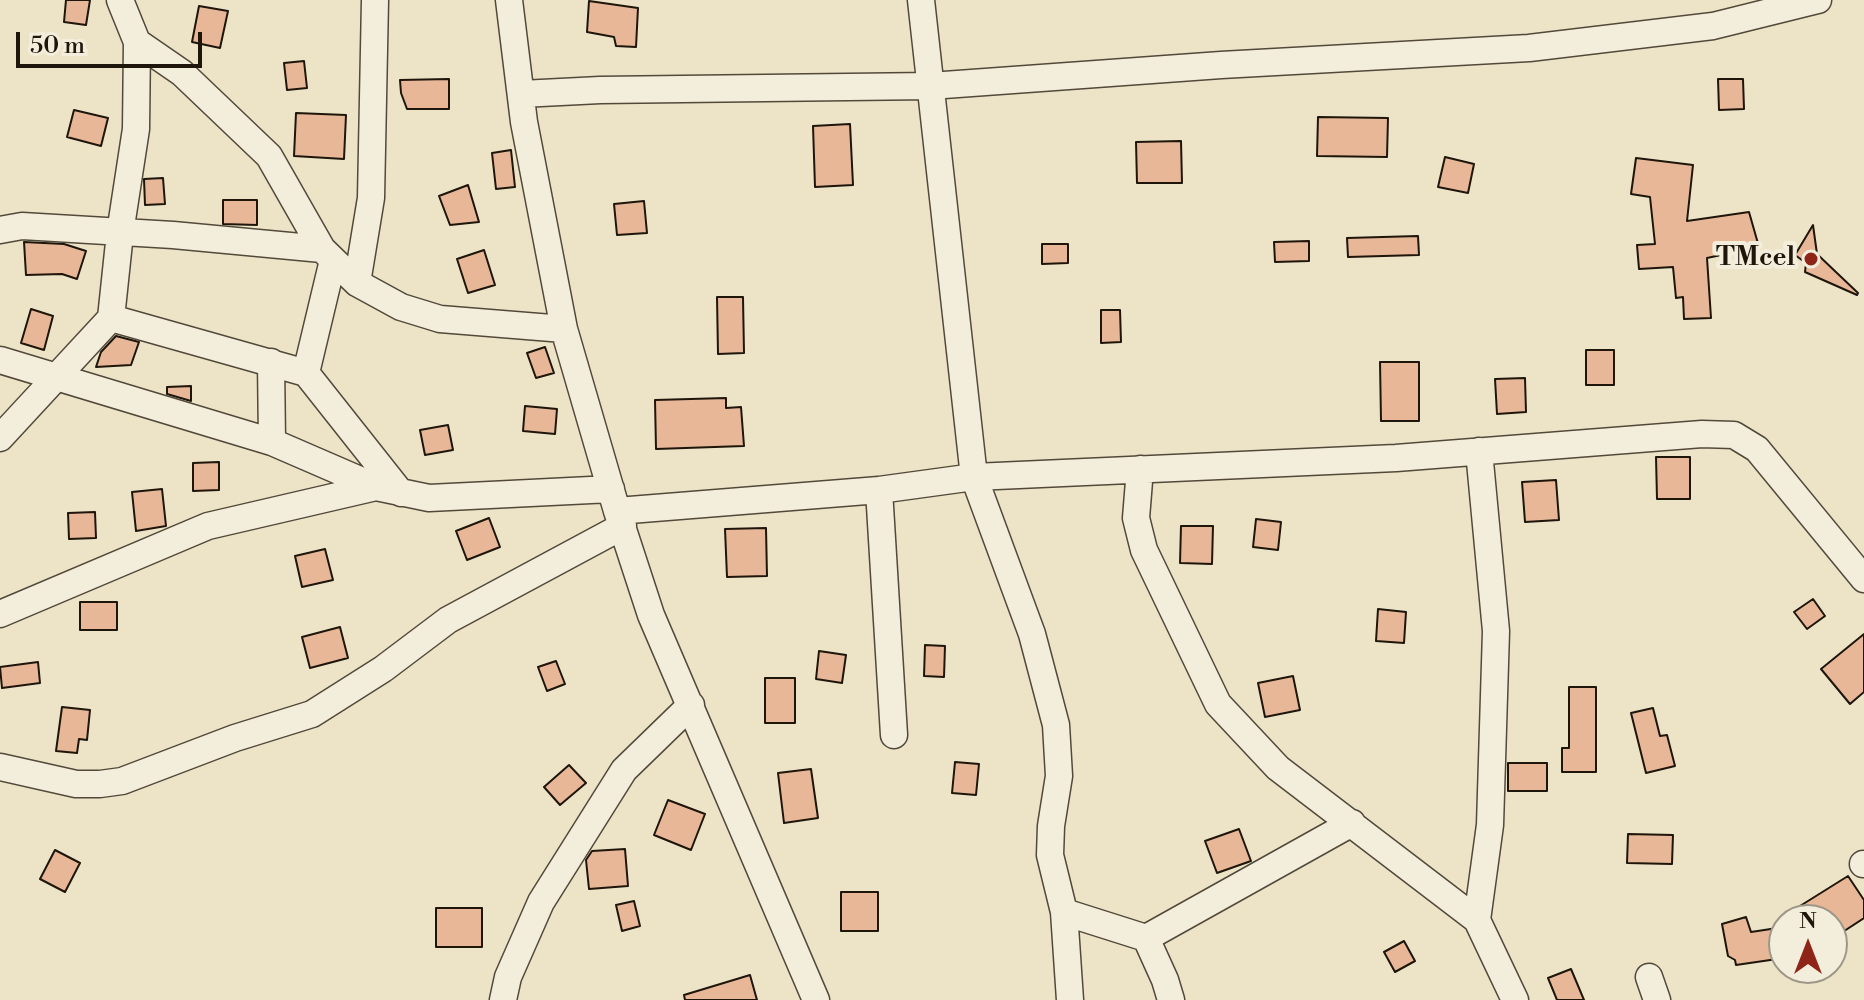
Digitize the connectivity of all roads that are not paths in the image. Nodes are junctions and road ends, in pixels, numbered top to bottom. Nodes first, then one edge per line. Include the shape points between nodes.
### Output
1 (120, 0) edge
2 (375, 0) edge
3 (509, 0) edge
4 (921, 0) edge
5 (1818, 0) edge
6 (137, 42) junction
7 (930, 86) junction
8 (521, 94) junction
9 (0, 230) edge
10 (120, 233) junction
11 (328, 255) junction
12 (357, 283) junction
13 (111, 318) junction
14 (564, 329) junction
15 (0, 360) edge
16 (271, 362) junction
17 (306, 373) junction
18 (56, 377) junction
19 (0, 438) edge
20 (272, 442) junction
21 (1479, 451) junction
22 (1140, 469) junction
23 (974, 477) junction
24 (389, 490) junction
25 (879, 490) junction
26 (617, 508) junction
27 (1864, 579) edge
28 (0, 614) edge
29 (691, 705) junction
30 (894, 735) dead end
31 (0, 767) edge
32 (1352, 823) junction
33 (1064, 912) junction
34 (1477, 920) junction
35 (1146, 938) junction
36 (503, 1000) edge
37 (816, 1000) edge
38 (1070, 1000) edge
39 (1171, 1000) edge
40 (1515, 1000) edge

1 - 6 street
2 - 12 street via 371,198
3 - 8 street
4 - 7 street
5 - 7 street via 1713,26 1529,48
6 - 10 street via 136,129
6 - 11 street via 182,73 269,156
7 - 8 street
7 - 23 street
8 - 14 street
9 - 10 street via 22,226
10 - 11 street
10 - 13 street
11 - 12 street
11 - 17 street
12 - 14 street via 401,307 440,319
13 - 16 street
13 - 18 street
14 - 26 street
15 - 18 street
16 - 17 street
16 - 20 street
17 - 24 street
18 - 19 street
18 - 20 street
20 - 24 street
21 - 22 street
21 - 27 street via 1734,435 1757,449
21 - 34 street via 1496,631 1490,825
22 - 23 street
22 - 32 street via 1136,518 1144,550 1218,704 1278,768
23 - 25 street
23 - 33 street via 1032,634 1056,725 1059,776 1050,855
24 - 26 street via 429,498
24 - 28 street via 208,526
25 - 26 street
25 - 30 street
26 - 29 street via 651,615
26 - 31 street via 312,714 122,781 76,784
29 - 36 street via 624,770 541,902
29 - 37 street
32 - 34 street
32 - 35 street
33 - 35 street
33 - 38 street
34 - 40 street
35 - 39 street

